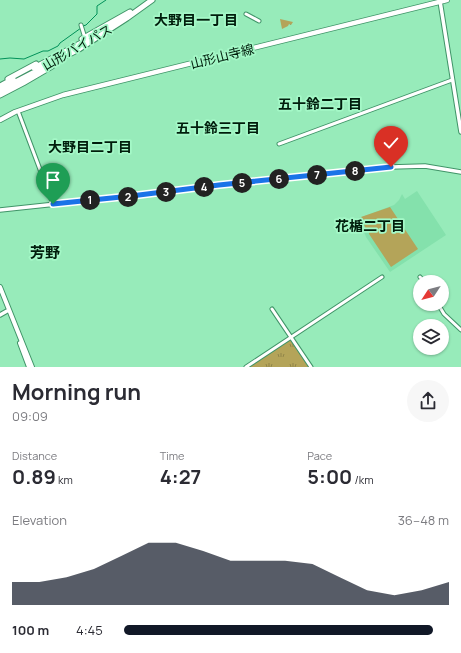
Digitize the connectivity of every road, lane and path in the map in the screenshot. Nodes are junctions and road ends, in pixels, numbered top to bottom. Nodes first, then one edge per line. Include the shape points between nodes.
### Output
1 (147, 0) edge
2 (152, 0) edge
3 (447, 0) edge
4 (440, 1) edge
5 (246, 14) dead end
6 (259, 21) dead end
7 (82, 27) dead end
8 (86, 39) junction
9 (78, 49) junction
10 (452, 80) junction
11 (0, 83) edge
12 (0, 86) edge
13 (0, 90) edge
14 (0, 95) edge
15 (18, 111) junction
16 (0, 120) edge
17 (461, 132) edge
18 (279, 144) dead end
19 (461, 172) edge
20 (53, 204) junction
21 (0, 210) edge
22 (382, 278) dead end
23 (0, 287) edge
24 (0, 294) edge
25 (272, 309) dead end
26 (7, 311) junction
27 (442, 311) edge
28 (0, 315) edge
29 (461, 330) edge
30 (291, 337) junction
31 (29, 367) edge
32 (32, 367) edge
33 (246, 367) edge
34 (311, 367) edge

1 - 8 highway, 山形バイパス
2 - 9 highway, 山形バイパス
3 - 4 main road, 山形山寺線
4 - 10 street
4 - 15 main road, 山形山寺線 via 63,95
5 - 6 street
7 - 8 street
8 - 11 highway
8 - 12 highway, 山形バイパス
9 - 13 highway, 山形バイパス
9 - 14 highway
10 - 17 street
10 - 18 street
15 - 16 main road, 山形山寺線
15 - 20 street
19 - 20 street via 425,166 391,167
20 - 21 street
22 - 30 street
23 - 32 main road
24 - 26 main road
25 - 30 street
26 - 28 street
26 - 31 main road
27 - 29 street
30 - 33 street
30 - 34 street

